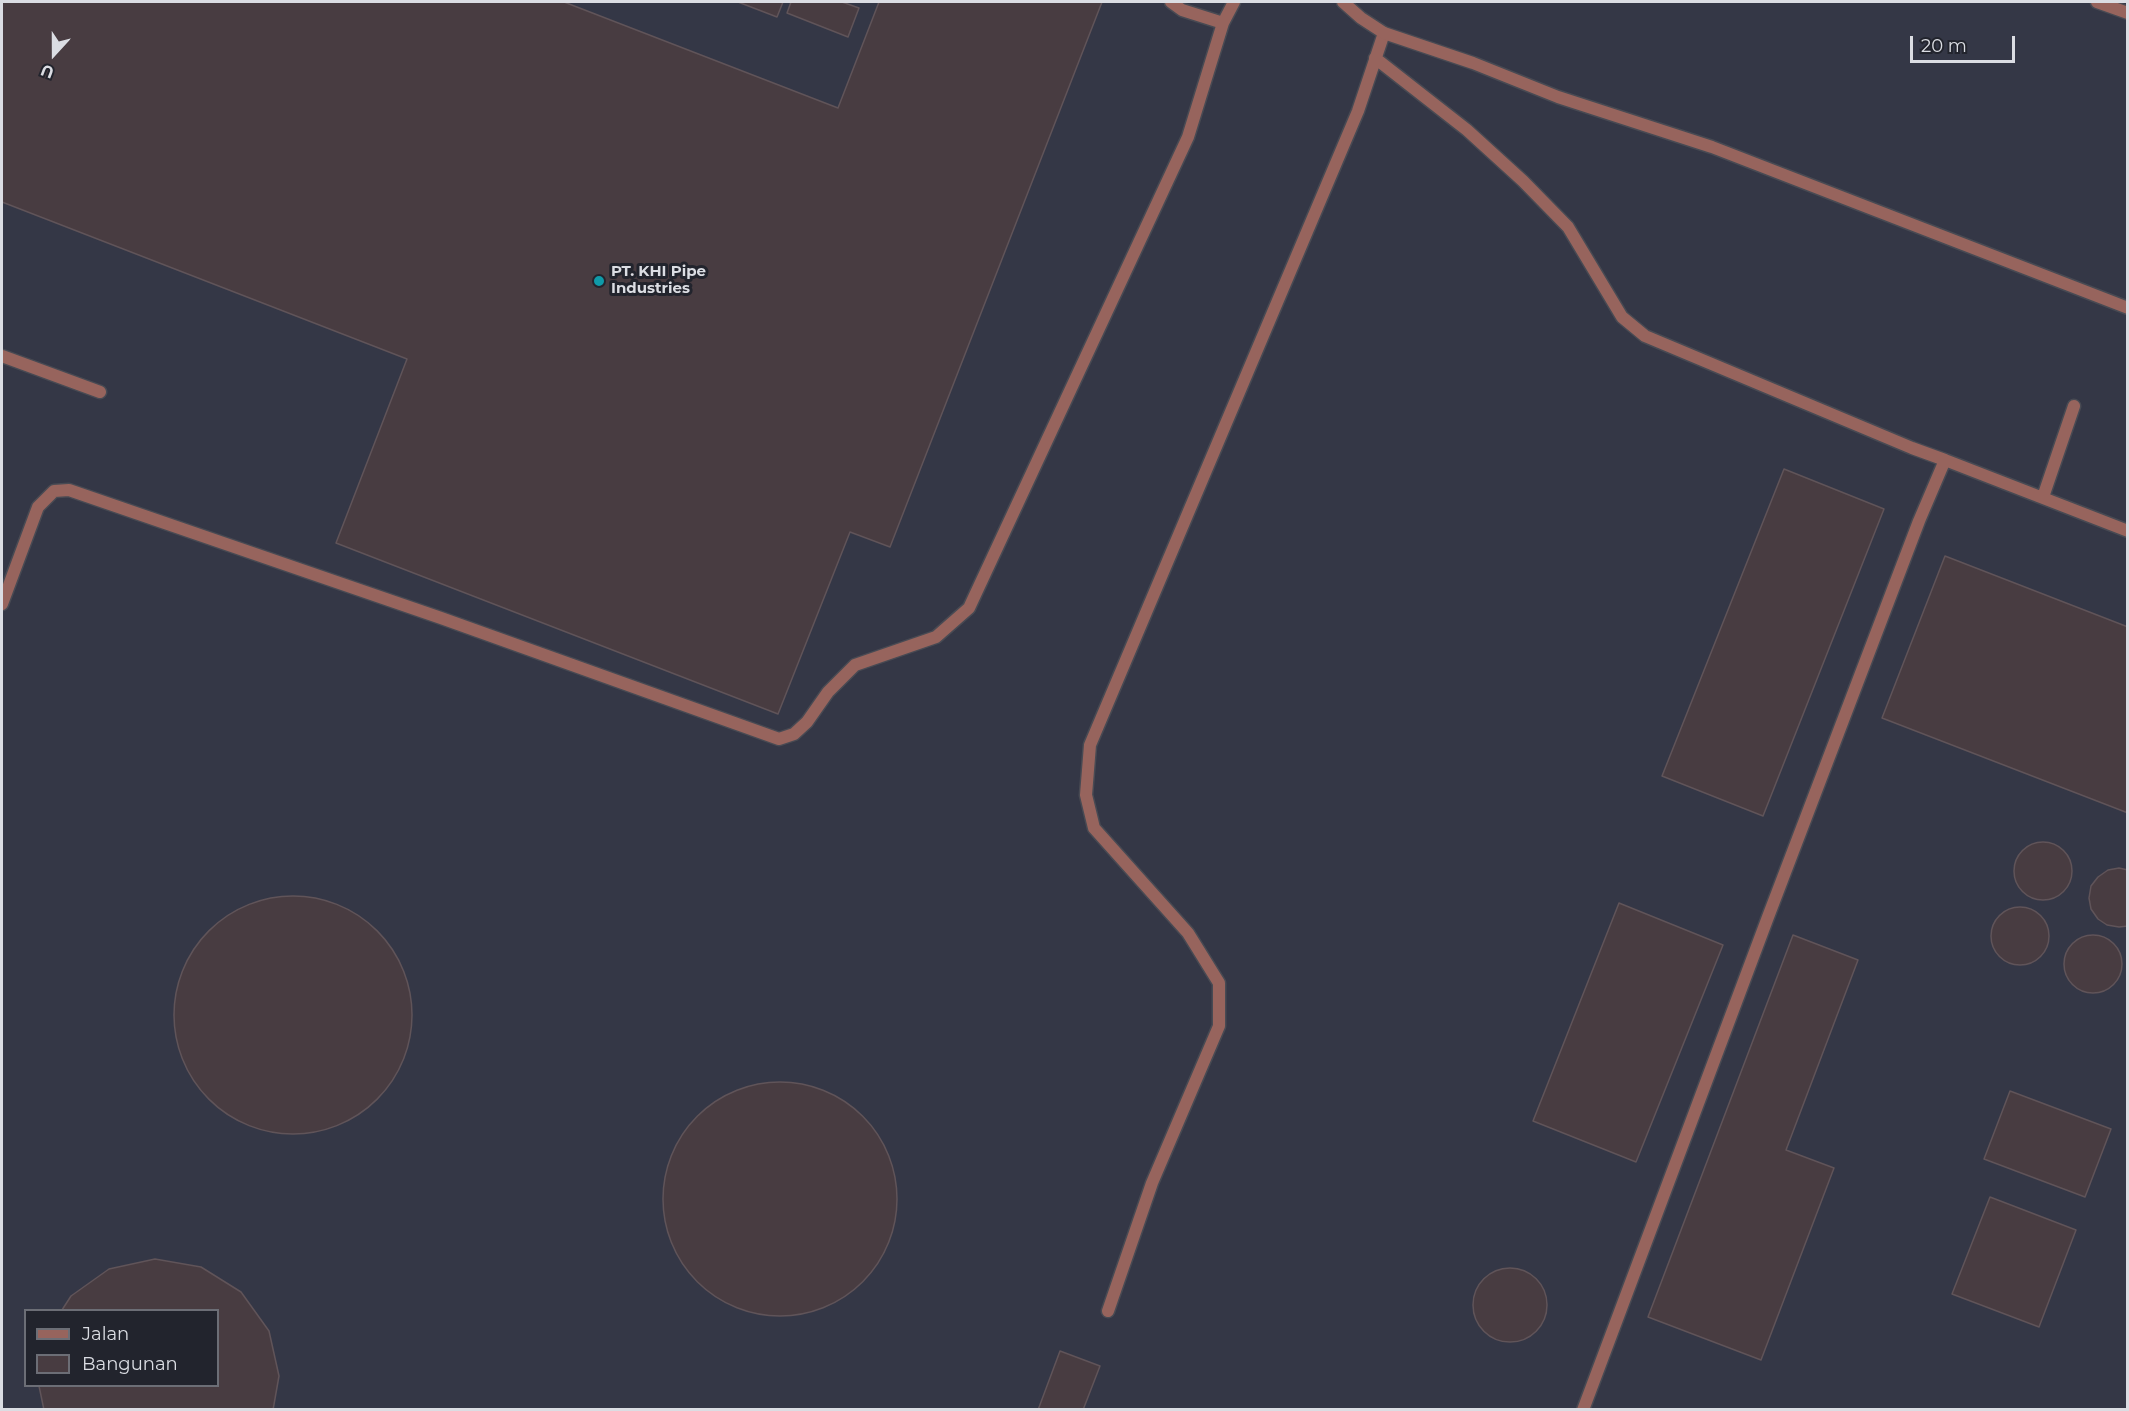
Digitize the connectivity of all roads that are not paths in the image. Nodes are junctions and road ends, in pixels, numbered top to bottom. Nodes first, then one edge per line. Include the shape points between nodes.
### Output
1 (1171, 2) edge
2 (1234, 2) edge
3 (1343, 2) edge
4 (2097, 2) edge
5 (2127, 14) edge
6 (1224, 23) junction
7 (1384, 33) junction
8 (1375, 58) junction
9 (2127, 308) edge
10 (2, 356) edge
11 (100, 392) dead end
12 (2073, 406) dead end
13 (1945, 460) junction
14 (2043, 497) junction
15 (2127, 531) edge
16 (2, 604) edge
17 (1108, 1311) dead end
18 (1583, 1410) edge

1 - 6 street via 1182,10
2 - 6 street
3 - 7 street
4 - 5 street
6 - 16 street via 1188,137 969,608 936,637 855,665 794,734 779,739 69,490 54,491 38,507
7 - 8 street
7 - 9 street via 1558,97 1712,147
8 - 13 street via 1467,130 1568,227 1623,317 1645,336
8 - 17 street via 1358,111 1090,745 1086,795 1094,828 1188,933 1219,983 1219,1026 1152,1183
10 - 11 street
12 - 14 street
13 - 14 street
13 - 18 street
14 - 15 street

